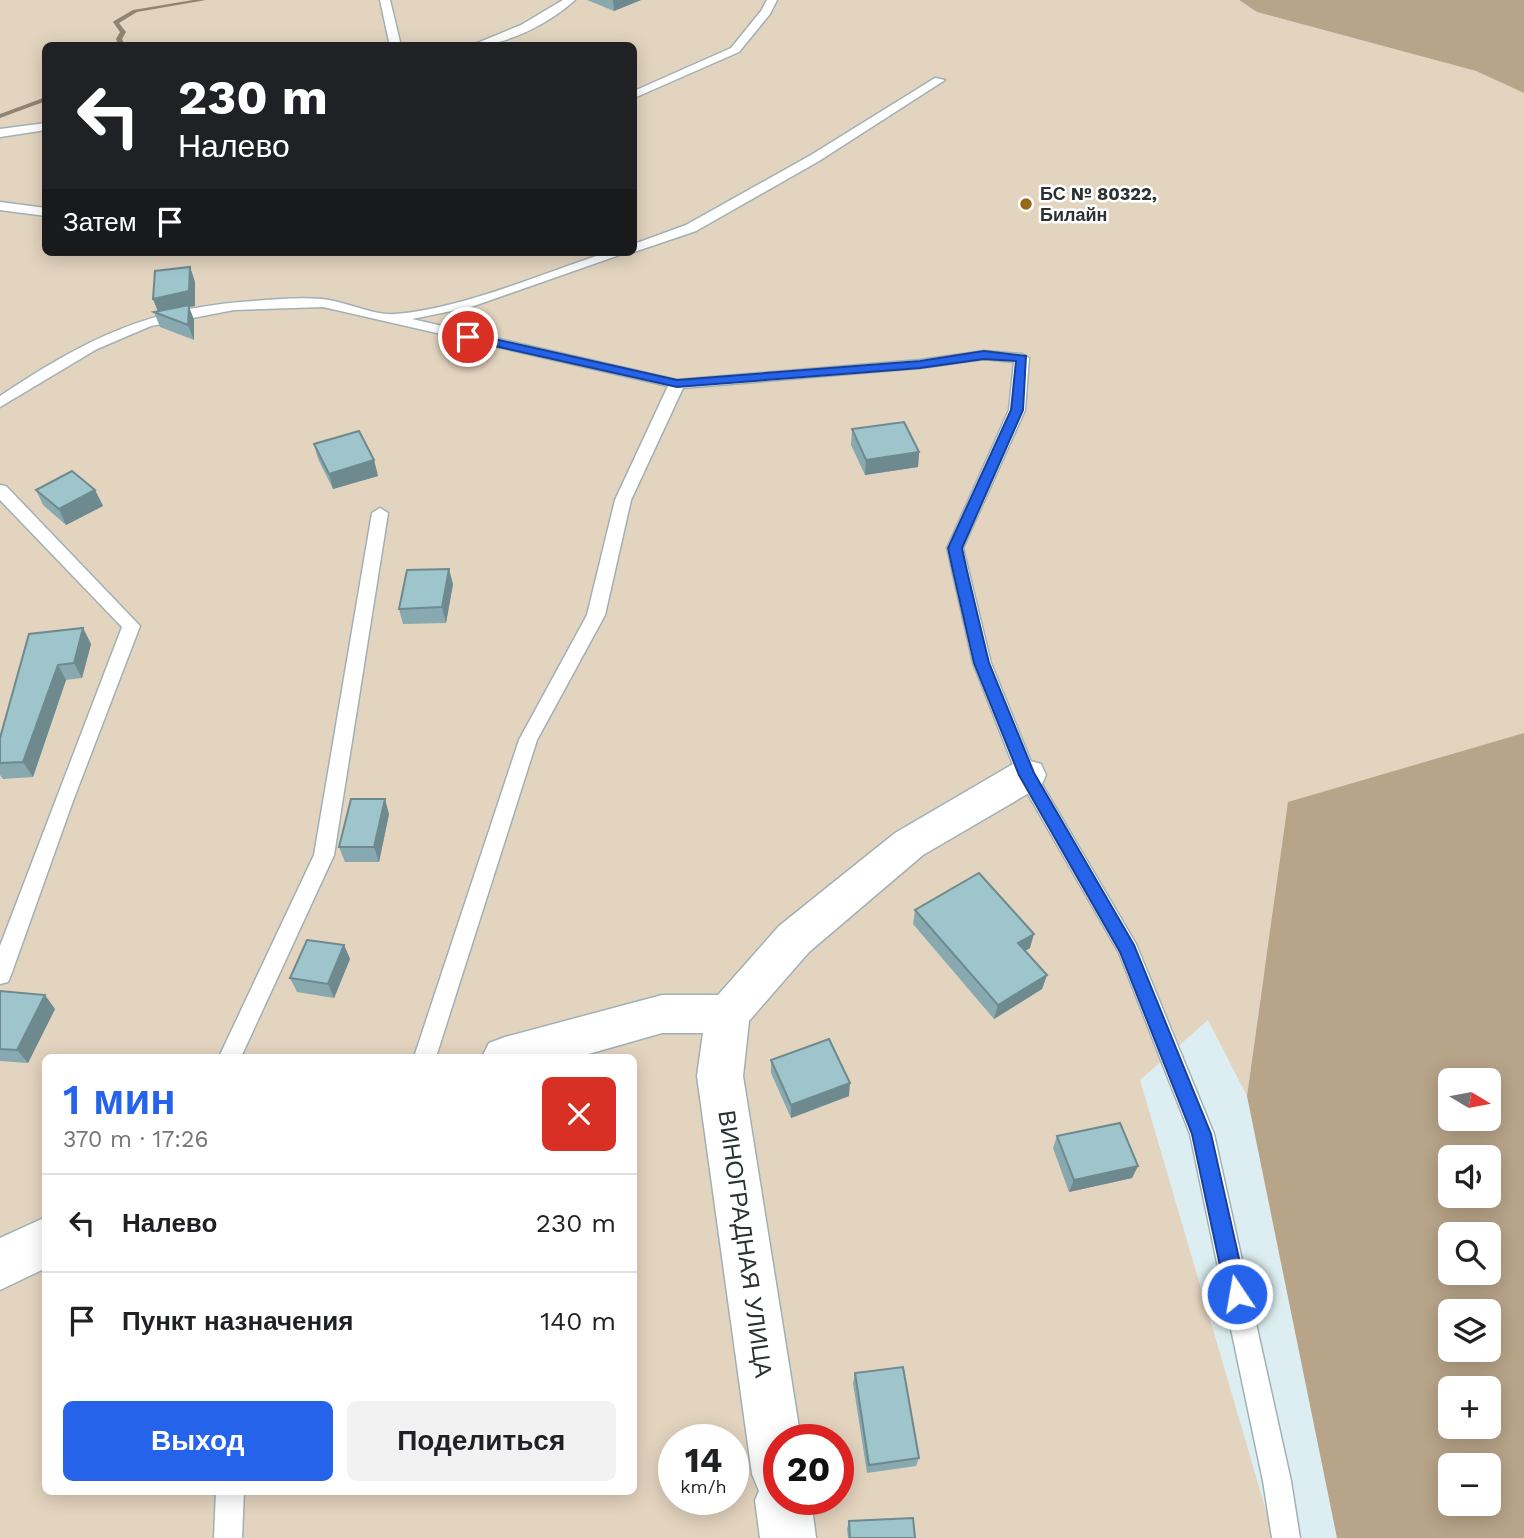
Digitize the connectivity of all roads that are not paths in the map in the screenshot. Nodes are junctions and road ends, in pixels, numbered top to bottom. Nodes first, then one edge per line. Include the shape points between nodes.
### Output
1 (385, 0) edge
2 (570, 0) edge
3 (772, 0) edge
4 (395, 42) edge
5 (489, 42) edge
6 (939, 80) dead end
7 (637, 94) edge
8 (42, 127) edge
9 (0, 133) edge
10 (0, 206) edge
11 (42, 211) edge
12 (637, 247) edge
13 (609, 256) edge
14 (390, 319) junction
15 (677, 384) junction
16 (0, 403) edge
17 (0, 490) edge
18 (380, 513) dead end
19 (1027, 775) junction
20 (0, 975) edge
21 (728, 1014) junction
22 (231, 1054) edge
23 (426, 1054) edge
24 (516, 1054) edge
25 (42, 1243) edge
26 (0, 1265) edge
27 (772, 1424) edge
28 (230, 1495) edge
29 (785, 1515) edge
30 (229, 1538) edge
31 (788, 1538) edge
32 (1286, 1538) edge

1 - 4 lane
2 - 5 lane via 528,27
3 - 7 lane via 735,50
6 - 12 lane via 691,229
8 - 9 lane
10 - 11 lane
13 - 14 lane via 466,304
14 - 15 lane
14 - 16 lane via 323,303 297,303 217,308 155,321 94,345
15 - 19 lane via 984,355 1022,358 1017,410 955,548 982,663
15 - 23 lane via 623,500 596,615 528,740
17 - 20 lane via 131,626
18 - 22 lane via 324,855
19 - 21 street via 909,844 794,939
19 - 32 lane via 1128,950 1202,1134
21 - 24 street via 663,1014
21 - 27 street, ВИНОГРАДНАЯ УЛИЦА via 720,1076
25 - 26 street
28 - 30 lane
29 - 31 street

